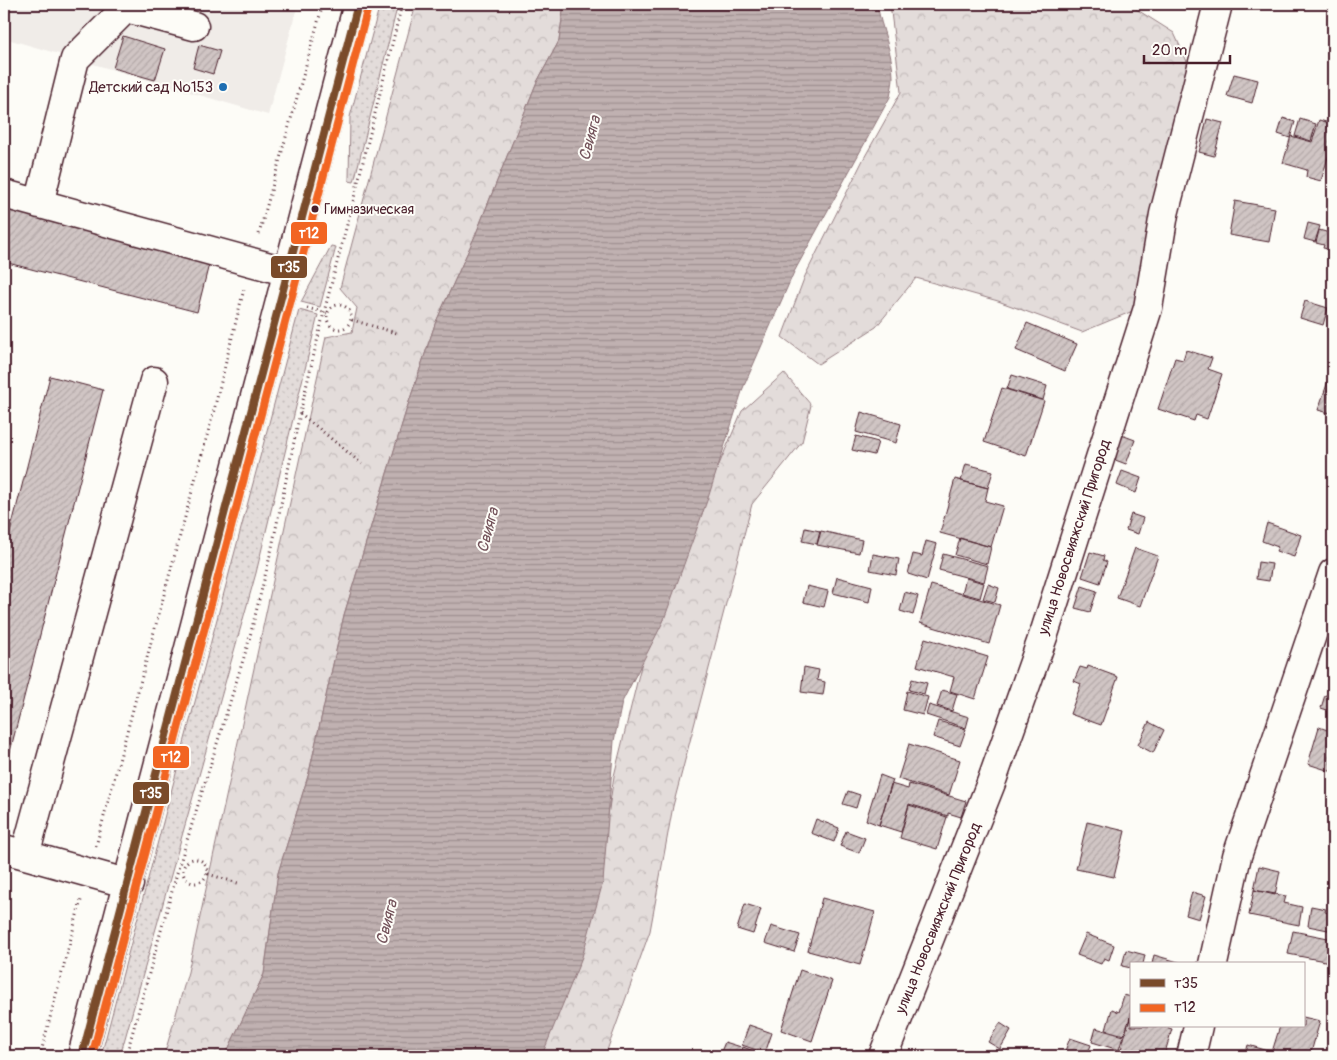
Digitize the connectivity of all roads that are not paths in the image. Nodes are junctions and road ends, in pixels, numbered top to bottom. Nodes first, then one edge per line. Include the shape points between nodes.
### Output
1 (358, 4) edge
2 (1218, 4) edge
3 (194, 26) dead end
4 (4, 194) edge
5 (39, 204) junction
6 (288, 272) junction
7 (154, 381) dead end
8 (1333, 573) edge
9 (15, 852) edge
10 (129, 884) junction
11 (1213, 962) edge
12 (1198, 1028) edge
13 (82, 1056) edge
14 (883, 1056) edge
15 (1191, 1056) edge

1 - 6 street
2 - 14 street, улица Новосвияжский Пригород via 1164,214 1148,308 1045,631 991,783
3 - 5 street via 126,8 75,59
4 - 5 street
5 - 6 street
6 - 10 street
7 - 9 street
8 - 11 street via 1237,856
9 - 10 street
10 - 13 street
12 - 15 street

